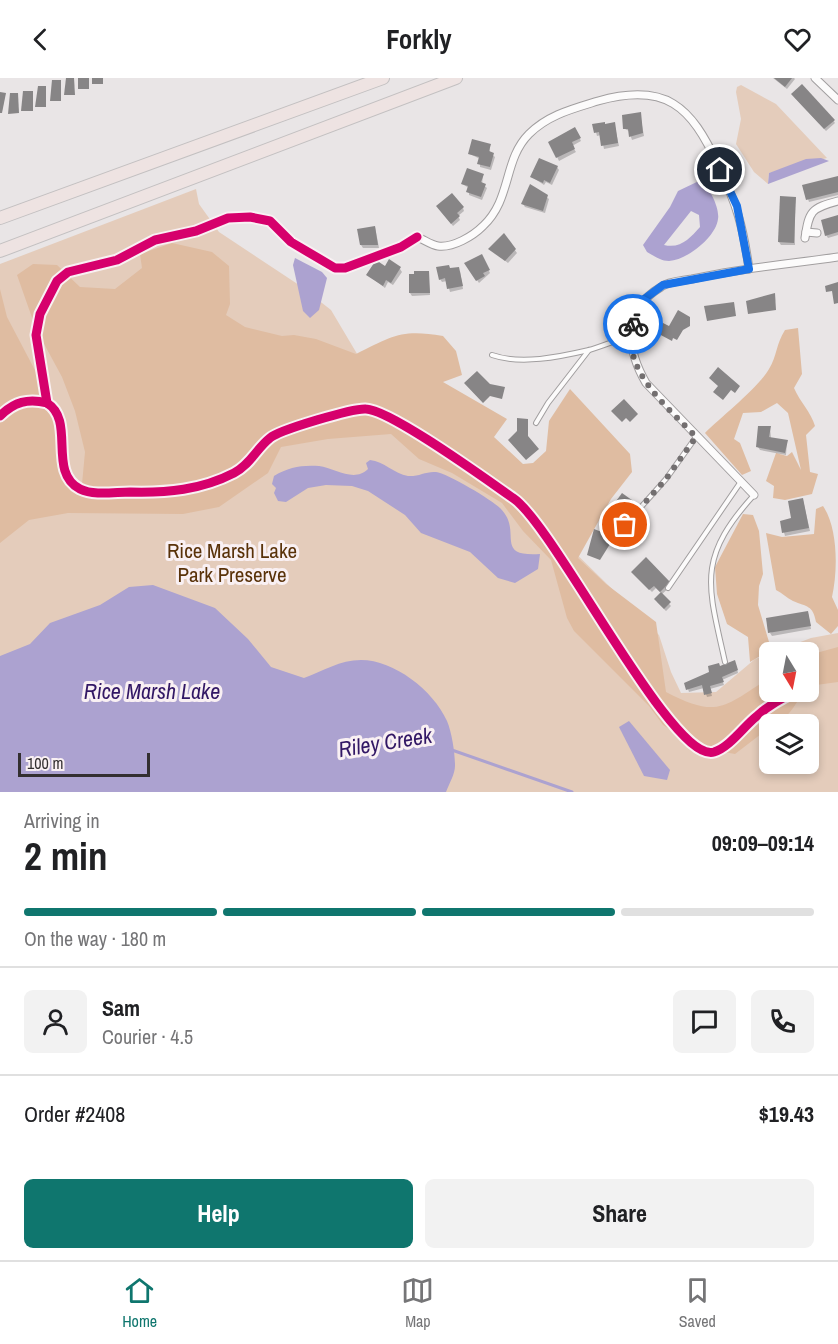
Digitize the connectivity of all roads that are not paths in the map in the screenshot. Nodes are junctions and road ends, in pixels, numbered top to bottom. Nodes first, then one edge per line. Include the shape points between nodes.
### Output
1 (383, 78) edge
2 (456, 78) edge
3 (815, 78) edge
4 (838, 100) edge
5 (838, 201) edge
6 (0, 218) edge
7 (817, 233) dead end
8 (417, 237) dead end
9 (0, 251) edge
10 (838, 257) edge
11 (749, 269) junction
12 (630, 337) junction
13 (589, 350) junction
14 (492, 355) dead end
15 (536, 423) dead end
16 (696, 437) junction
17 (740, 483) junction
18 (754, 495) joint
19 (625, 525) dead end
20 (668, 588) dead end
21 (725, 662) dead end

1 - 6 highway
2 - 9 highway
3 - 4 street
5 - 7 street via 820,205 812,212 806,235
8 - 11 street via 438,246 455,243 482,227 500,204 519,147 552,116 620,95 638,94 675,105 692,117 704,133 737,206
10 - 11 street
11 - 12 street via 663,285 645,298 636,313
12 - 13 lane
12 - 16 street via 633,361 646,383
13 - 14 lane via 513,361
13 - 15 lane
16 - 17 street
16 - 19 lane via 666,479
17 - 18 street
17 - 20 lane
18 - 21 lane via 722,537 710,571 712,608

